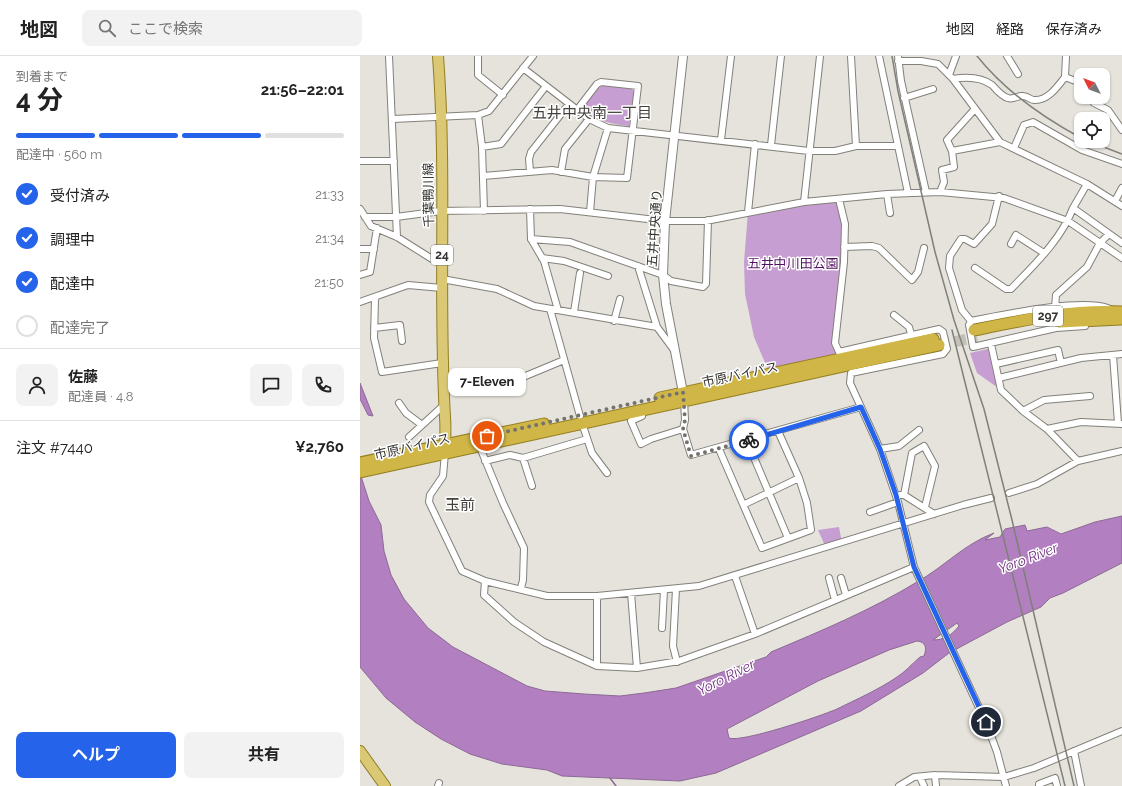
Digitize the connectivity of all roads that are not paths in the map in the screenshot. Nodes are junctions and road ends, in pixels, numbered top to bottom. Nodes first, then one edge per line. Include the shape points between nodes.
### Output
1 (389, 56) edge
2 (438, 56) edge
3 (478, 56) edge
4 (533, 56) edge
5 (683, 56) edge
6 (731, 56) edge
7 (781, 56) edge
8 (820, 56) edge
9 (851, 56) edge
10 (879, 56) edge
11 (956, 56) edge
12 (1007, 56) edge
13 (1066, 56) edge
14 (898, 58) edge
15 (523, 68) junction
16 (1018, 74) dead end
17 (951, 77) junction
18 (1065, 77) junction
19 (1074, 80) edge
20 (546, 86) junction
21 (933, 89) dead end
22 (503, 95) junction
23 (904, 98) junction
24 (569, 104) junction
25 (1098, 104) edge
26 (576, 110) junction
27 (974, 110) junction
28 (478, 115) junction
29 (441, 117) junction
30 (588, 119) junction
31 (393, 120) junction
32 (608, 128) junction
33 (1122, 130) edge
34 (633, 131) junction
35 (674, 134) junction
36 (721, 140) junction
37 (1000, 142) junction
38 (755, 144) junction
39 (771, 146) junction
40 (856, 146) junction
41 (898, 146) junction
42 (482, 147) junction
43 (1014, 148) junction
44 (809, 151) junction
45 (952, 151) junction
46 (360, 161) edge
47 (394, 161) junction
48 (1122, 164) edge
49 (530, 171) junction
50 (561, 172) junction
51 (483, 176) junction
52 (593, 177) junction
53 (1087, 184) junction
54 (1122, 188) edge
55 (926, 192) junction
56 (940, 192) junction
57 (908, 193) junction
58 (887, 194) junction
59 (999, 196) junction
60 (839, 199) junction
61 (1115, 201) junction
62 (804, 202) junction
63 (1122, 206) edge
64 (1073, 208) junction
65 (360, 209) edge
66 (530, 209) junction
67 (441, 211) junction
68 (484, 211) junction
69 (590, 212) junction
70 (748, 212) junction
71 (890, 213) dead end
72 (396, 217) junction
73 (364, 219) edge
74 (708, 220) junction
75 (665, 221) junction
76 (1068, 221) junction
77 (377, 228) junction
78 (1109, 234) junction
79 (397, 237) junction
80 (532, 239) junction
81 (1100, 243) junction
82 (1122, 243) edge
83 (1011, 244) dead end
84 (844, 247) junction
85 (924, 248) dead end
86 (360, 249) edge
87 (374, 249) junction
88 (1044, 253) junction
89 (542, 258) junction
90 (1122, 258) edge
91 (442, 260) junction
92 (638, 266) junction
93 (975, 268) dead end
94 (580, 273) dead end
95 (360, 275) edge
96 (608, 276) dead end
97 (663, 276) junction
98 (442, 284) junction
99 (375, 298) junction
100 (620, 299) dead end
101 (360, 302) edge
102 (1055, 308) junction
103 (550, 309) junction
104 (558, 310) junction
105 (574, 312) junction
106 (1120, 315) edge
107 (894, 316) dead end
108 (614, 321) junction
109 (657, 327) junction
110 (374, 328) junction
111 (974, 329) junction
112 (911, 334) junction
113 (402, 340) dead end
114 (938, 342) tunnel mouth
115 (991, 344) junction
116 (676, 353) junction
117 (1122, 354) edge
118 (1113, 355) junction
119 (564, 360) junction
120 (442, 363) junction
121 (1061, 363) junction
122 (996, 364) junction
123 (999, 378) junction
124 (516, 380) dead end
125 (684, 396) junction
126 (1090, 396) dead end
127 (399, 403) dead end
128 (444, 405) junction
129 (861, 407) junction
130 (1023, 411) junction
131 (642, 416) dead end
132 (581, 420) junction
133 (1120, 424) edge
134 (422, 425) junction
135 (683, 429) junction
136 (1047, 429) junction
137 (919, 430) dead end
138 (778, 432) junction
139 (409, 437) dead end
140 (587, 439) junction
141 (747, 441) junction
142 (479, 445) junction
143 (445, 449) junction
144 (720, 449) junction
145 (880, 449) junction
146 (1122, 451) edge
147 (410, 457) junction
148 (523, 458) junction
149 (1078, 461) junction
150 (485, 462) junction
151 (360, 463) edge
152 (360, 472) edge
153 (607, 473) dead end
154 (799, 478) junction
155 (532, 486) dead end
156 (770, 492) junction
157 (1009, 493) dead end
158 (896, 495) junction
159 (904, 495) junction
160 (991, 498) dead end
161 (898, 502) junction
162 (745, 504) junction
163 (925, 507) junction
164 (870, 512) dead end
165 (934, 514) junction
166 (902, 525) junction
167 (788, 538) junction
168 (914, 567) junction
169 (735, 576) junction
170 (829, 578) dead end
171 (841, 578) dead end
172 (485, 581) junction
173 (521, 588) junction
174 (676, 589) junction
175 (664, 590) junction
176 (632, 593) junction
177 (846, 595) junction
178 (597, 596) junction
179 (835, 600) junction
180 (662, 628) dead end
181 (755, 634) junction
182 (677, 662) junction
183 (597, 666) junction
184 (638, 668) junction
185 (1122, 731) edge
186 (360, 751) edge
187 (1074, 751) junction
188 (935, 775) junction
189 (920, 777) junction
190 (1004, 777) junction
191 (385, 786) edge
192 (899, 786) edge
193 (924, 786) edge
194 (936, 786) edge
195 (1006, 786) edge
196 (1039, 786) edge
197 (1057, 786) edge
198 (1081, 786) edge

1 - 31 street
2 - 29 main road, 千葉鴨川線 / 24
3 - 22 street via 478,75
4 - 15 street
5 - 35 street, 五井中央通り
6 - 36 street
7 - 39 street
8 - 44 street
9 - 40 street
10 - 41 street
11 - 17 street
12 - 16 street
13 - 18 street
14 - 17 street via 938,64
14 - 23 street
15 - 20 street
15 - 22 street
17 - 18 street via 980,80 990,84 1007,98 1021,96 1036,100 1050,94
17 - 27 street
18 - 19 street
20 - 24 street
20 - 42 street via 501,144
21 - 23 street
22 - 28 street via 489,111
23 - 55 street
24 - 26 street
24 - 49 street via 531,152
25 - 33 street via 1108,110
26 - 30 street
26 - 34 street via 601,82 638,86
27 - 37 street
27 - 45 street via 948,140
28 - 29 street
28 - 42 street
29 - 31 street
29 - 67 main road, 千葉鴨川線 / 24
30 - 32 street
30 - 50 street via 565,150
31 - 47 street
32 - 34 street
32 - 52 street
34 - 35 street
34 - 52 street via 627,178
35 - 36 street
35 - 75 street, 五井中央通り
36 - 38 street
37 - 43 street
37 - 45 street
38 - 39 street
38 - 70 street
39 - 44 street
40 - 41 street
40 - 44 street via 835,151
41 - 57 street
42 - 51 street
43 - 48 street via 1024,125 1033,122 1082,150
43 - 53 street
44 - 62 street
45 - 56 street via 954,167 942,170 944,182
46 - 47 street
47 - 72 street
49 - 50 street
49 - 51 street
50 - 52 street
51 - 68 street
52 - 69 street
53 - 61 street
53 - 64 street
54 - 61 street
55 - 56 street
55 - 57 street
56 - 59 street
57 - 58 street
58 - 60 street
58 - 71 street
59 - 76 street
59 - 111 street via 992,224 974,244 966,239 961,240 950,256 949,268 962,310
60 - 62 street
60 - 84 street via 845,224
61 - 63 street
62 - 70 street
64 - 76 street
64 - 78 street
65 - 73 street
66 - 68 street
66 - 69 street
66 - 80 street
67 - 68 street
67 - 72 street
67 - 91 main road, 千葉鴨川線 / 24
69 - 75 street
70 - 74 street
72 - 73 street
72 - 79 street
73 - 77 street
74 - 75 street
74 - 97 street via 706,284 703,287 670,281
75 - 97 street, 五井中央通り
76 - 81 street
76 - 88 street
77 - 79 street
77 - 87 street
78 - 81 street
78 - 82 street
79 - 91 street via 432,259
80 - 89 street
80 - 92 street via 570,242
81 - 90 street
81 - 102 street via 1087,267 1056,296
83 - 88 street via 1016,234
84 - 85 street via 879,248 912,280 918,272
84 - 112 street via 836,343 839,352
86 - 87 street
87 - 95 street via 370,272
88 - 93 street via 1011,289 1006,289
89 - 96 street via 564,261
89 - 104 street
91 - 98 main road, 千葉鴨川線 / 24
92 - 97 street
92 - 109 street
94 - 105 street
97 - 116 street, 五井中央通り
98 - 99 street via 408,285
98 - 103 street via 497,288 534,306
98 - 120 main road, 千葉鴨川線 / 24
99 - 101 street
99 - 110 street
100 - 108 street
102 - 106 street via 1099,305
102 - 111 street via 1011,313
103 - 104 street
103 - 119 street
104 - 105 street
105 - 108 street
106 - 111 highway, 297 via 1074,312
106 - 115 street via 1102,324 1056,328
107 - 112 street via 909,327
108 - 109 street
109 - 116 street
110 - 113 street via 400,325
110 - 120 street via 382,372
111 - 115 street via 968,325 973,347
112 - 129 street via 939,329 943,332 947,349 943,354 851,373 850,383
114 - 125 highway, 市原バイパス
115 - 122 street
116 - 125 street, 五井中央通り
117 - 118 street
118 - 121 street
118 - 133 street
119 - 124 street
119 - 132 street
120 - 128 main road, 千葉鴨川線 / 24
121 - 122 street via 1058,350
121 - 123 street
122 - 123 street
123 - 130 street via 1001,390
125 - 132 highway, 市原バイパス
125 - 135 street
126 - 130 street via 1044,400
127 - 134 street via 406,413
128 - 134 street
128 - 143 main road, 千葉鴨川線 / 24
129 - 138 street
129 - 145 street
130 - 136 street
131 - 135 street via 631,421 641,444
132 - 140 street
132 - 142 highway, 市原バイパス
132 - 143 highway, 市原バイパス
133 - 136 street via 1081,422
134 - 139 street
135 - 144 street via 691,456
136 - 149 street
137 - 145 street via 899,446
138 - 141 street
138 - 154 street
140 - 148 street
140 - 153 street via 592,453
141 - 144 street
141 - 156 street
142 - 143 highway, 市原バイパス
142 - 150 street
143 - 147 highway, 市原バイパス
143 - 172 street via 443,476 430,495 429,502 462,571
144 - 162 street
145 - 158 street
146 - 149 street
147 - 151 highway, 市原バイパス
147 - 152 highway, 市原バイパス
148 - 150 street via 510,455
148 - 155 street
149 - 157 street via 1037,484
150 - 173 street via 524,548
154 - 156 street
154 - 167 street via 807,503 811,530
156 - 162 street
156 - 167 street
158 - 159 street
158 - 161 street
159 - 163 street
159 - 163 street via 912,453 924,446 935,466
160 - 165 street
161 - 164 street
161 - 166 street
162 - 167 street via 762,548
163 - 165 street
165 - 166 street
166 - 168 street
166 - 169 street
168 - 177 street
168 - 190 street via 986,722
169 - 174 street via 699,586
169 - 181 street
170 - 179 street
171 - 177 street
172 - 173 street
172 - 183 street via 484,595 514,622 544,642
173 - 178 street via 547,596
174 - 175 street
174 - 182 street via 673,646
175 - 176 street
175 - 180 street
176 - 178 street
176 - 184 street
177 - 179 street
178 - 183 street
179 - 181 street
181 - 182 street
182 - 184 street
183 - 184 street
185 - 187 street
186 - 191 main road
187 - 190 street via 1034,768
187 - 198 street
188 - 189 street
188 - 190 street
188 - 194 street
189 - 192 street
189 - 193 street
190 - 195 street
196 - 197 street via 1055,778

